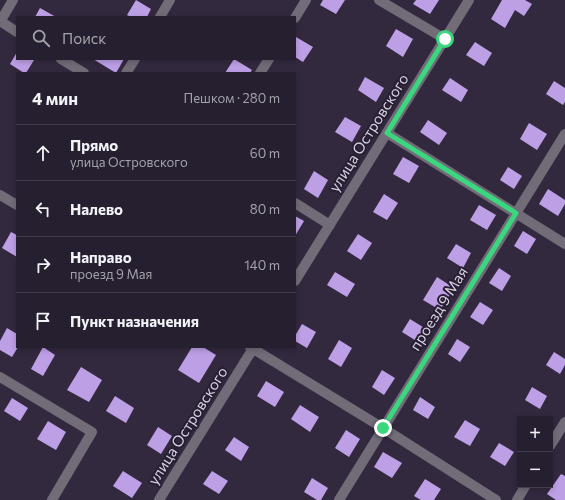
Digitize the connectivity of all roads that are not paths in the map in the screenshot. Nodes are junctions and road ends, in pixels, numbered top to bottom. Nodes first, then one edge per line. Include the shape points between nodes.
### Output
1 (13, 0) edge
2 (170, 0) edge
3 (306, 0) edge
4 (379, 0) edge
5 (469, 0) edge
6 (161, 16) edge
7 (296, 16) edge
8 (0, 22) edge
9 (16, 31) edge
10 (445, 39) junction
11 (63, 60) edge
12 (134, 60) edge
13 (268, 60) edge
14 (82, 72) edge
15 (127, 72) edge
16 (261, 72) edge
17 (387, 133) junction
18 (565, 134) edge
19 (0, 195) edge
20 (296, 204) edge
21 (16, 205) edge
22 (516, 213) junction
23 (330, 225) junction
24 (565, 244) edge
25 (296, 279) edge
26 (252, 348) edge
27 (0, 378) edge
28 (565, 422) edge
29 (383, 428) junction
30 (553, 441) edge
31 (524, 488) edge
32 (52, 500) edge
33 (159, 500) edge
34 (338, 500) edge
35 (496, 500) edge
36 (517, 500) edge

1 - 8 street
2 - 6 street
3 - 7 street
4 - 10 street
5 - 10 street, улица Островского
8 - 9 street
10 - 17 street, улица Островского
11 - 14 street
12 - 15 street
13 - 16 street
17 - 22 street
17 - 23 street, улица Островского
18 - 22 street, проезд 9 Мая
19 - 21 street
20 - 23 street
22 - 24 street
22 - 29 street, проезд 9 Мая
23 - 25 street, улица Островского
26 - 29 street
26 - 33 street, улица Островского
27 - 32 street via 92,432
28 - 30 street
29 - 34 street, проезд 9 Мая
29 - 35 street
31 - 36 street

